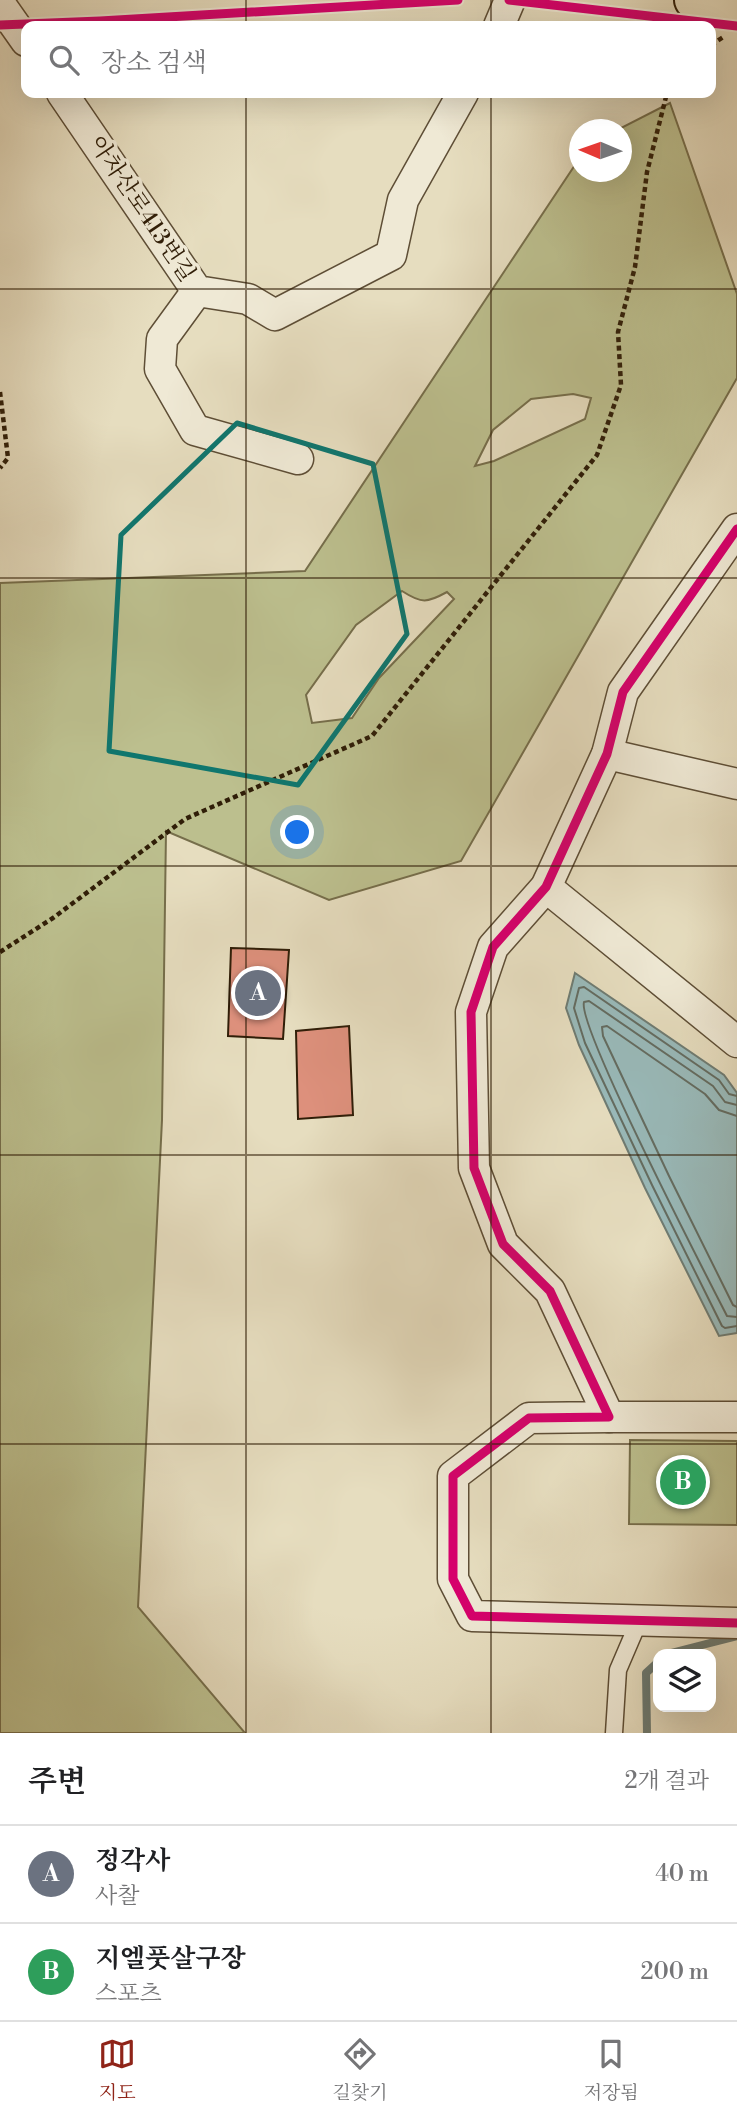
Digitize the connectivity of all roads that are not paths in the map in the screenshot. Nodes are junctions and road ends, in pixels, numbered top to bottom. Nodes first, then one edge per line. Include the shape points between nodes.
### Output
1 (510, 0) edge
2 (694, 0) edge
3 (0, 4) edge
4 (737, 6) edge
5 (501, 21) edge
6 (21, 34) edge
7 (65, 98) edge
8 (460, 98) edge
9 (197, 291) junction
10 (298, 459) dead end
11 (737, 529) edge
12 (607, 754) junction
13 (737, 784) edge
14 (546, 887) junction
15 (737, 1042) edge
16 (609, 1417) junction
17 (737, 1417) edge
18 (639, 1621) junction
19 (737, 1623) edge
20 (614, 1733) edge

1 - 5 street
2 - 4 main road
3 - 6 street
7 - 9 street, 아차산로413번길
8 - 9 street, 아차산로413번길 via 403,200 391,255 275,314 248,299
9 - 10 street, 아차산로413번길 via 162,339 160,369 195,430
11 - 12 street via 623,692
12 - 13 street
12 - 14 street
14 - 15 street
14 - 16 street via 493,947 471,1012 474,1168 503,1244 550,1291
16 - 17 street
16 - 18 street via 529,1418 453,1475 453,1579 472,1616
18 - 19 street
18 - 20 lane via 618,1670

